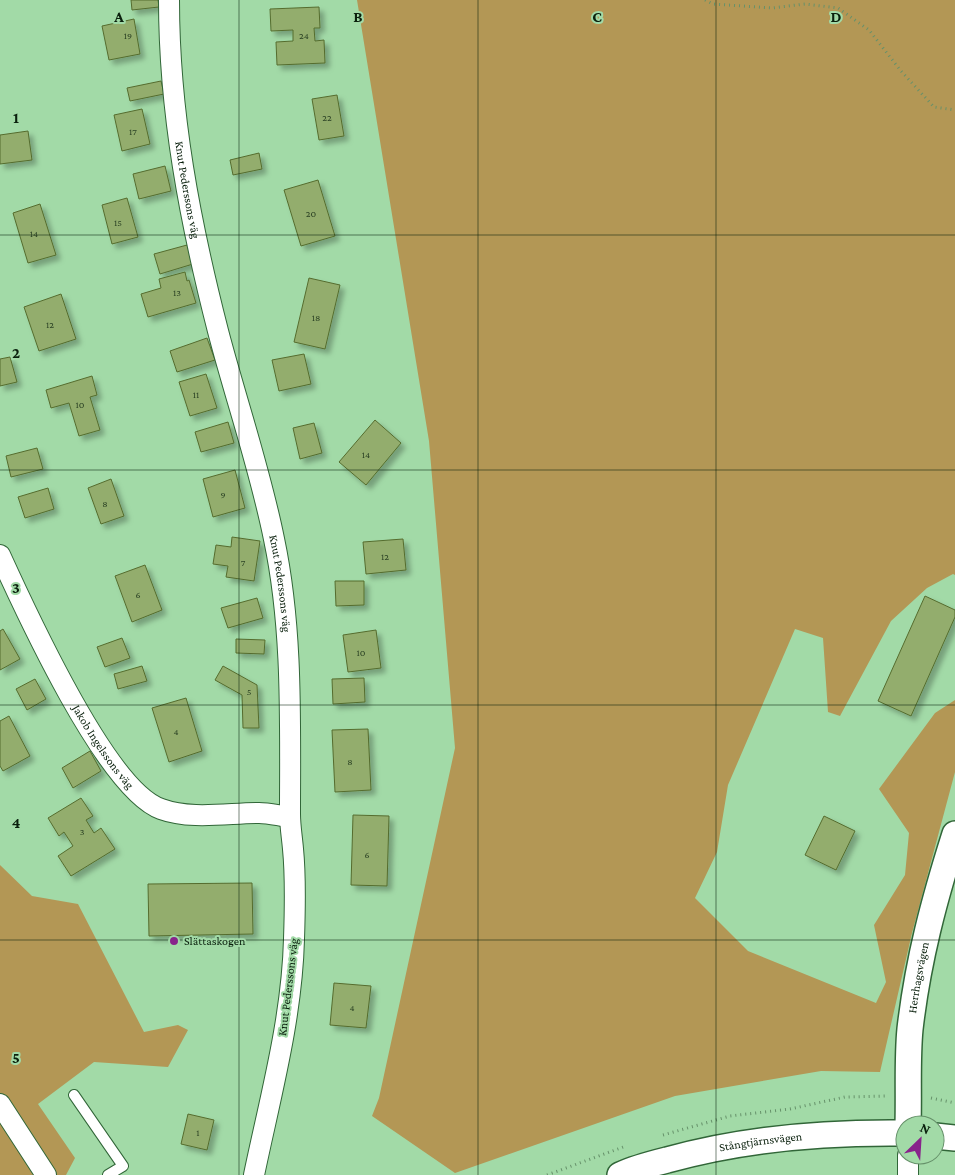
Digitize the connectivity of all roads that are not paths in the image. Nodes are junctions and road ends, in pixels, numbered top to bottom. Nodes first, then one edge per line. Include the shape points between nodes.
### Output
1 (168, 0) edge
2 (0, 555) edge
3 (290, 817) junction
4 (955, 834) edge
5 (74, 1095) dead end
6 (0, 1104) edge
7 (908, 1115) edge
8 (895, 1133) edge
9 (46, 1175) edge
10 (108, 1175) edge
11 (254, 1175) edge
12 (620, 1175) edge

1 - 3 street, Knut Pederssons väg via 175,112 194,232 270,520 283,592 288,662
2 - 3 street, Jakob Ingelssons väg via 28,618 78,710 107,757 136,792 160,809 177,813 262,813
3 - 11 street, Knut Pederssons väg via 294,851 294,942 287,1013
4 - 7 street, Herrhagsvägen via 936,894 916,986 910,1031
5 - 10 lane via 123,1166
6 - 9 street
8 - 12 street, Stångtjärnsvägen via 799,1136 736,1144 683,1155

